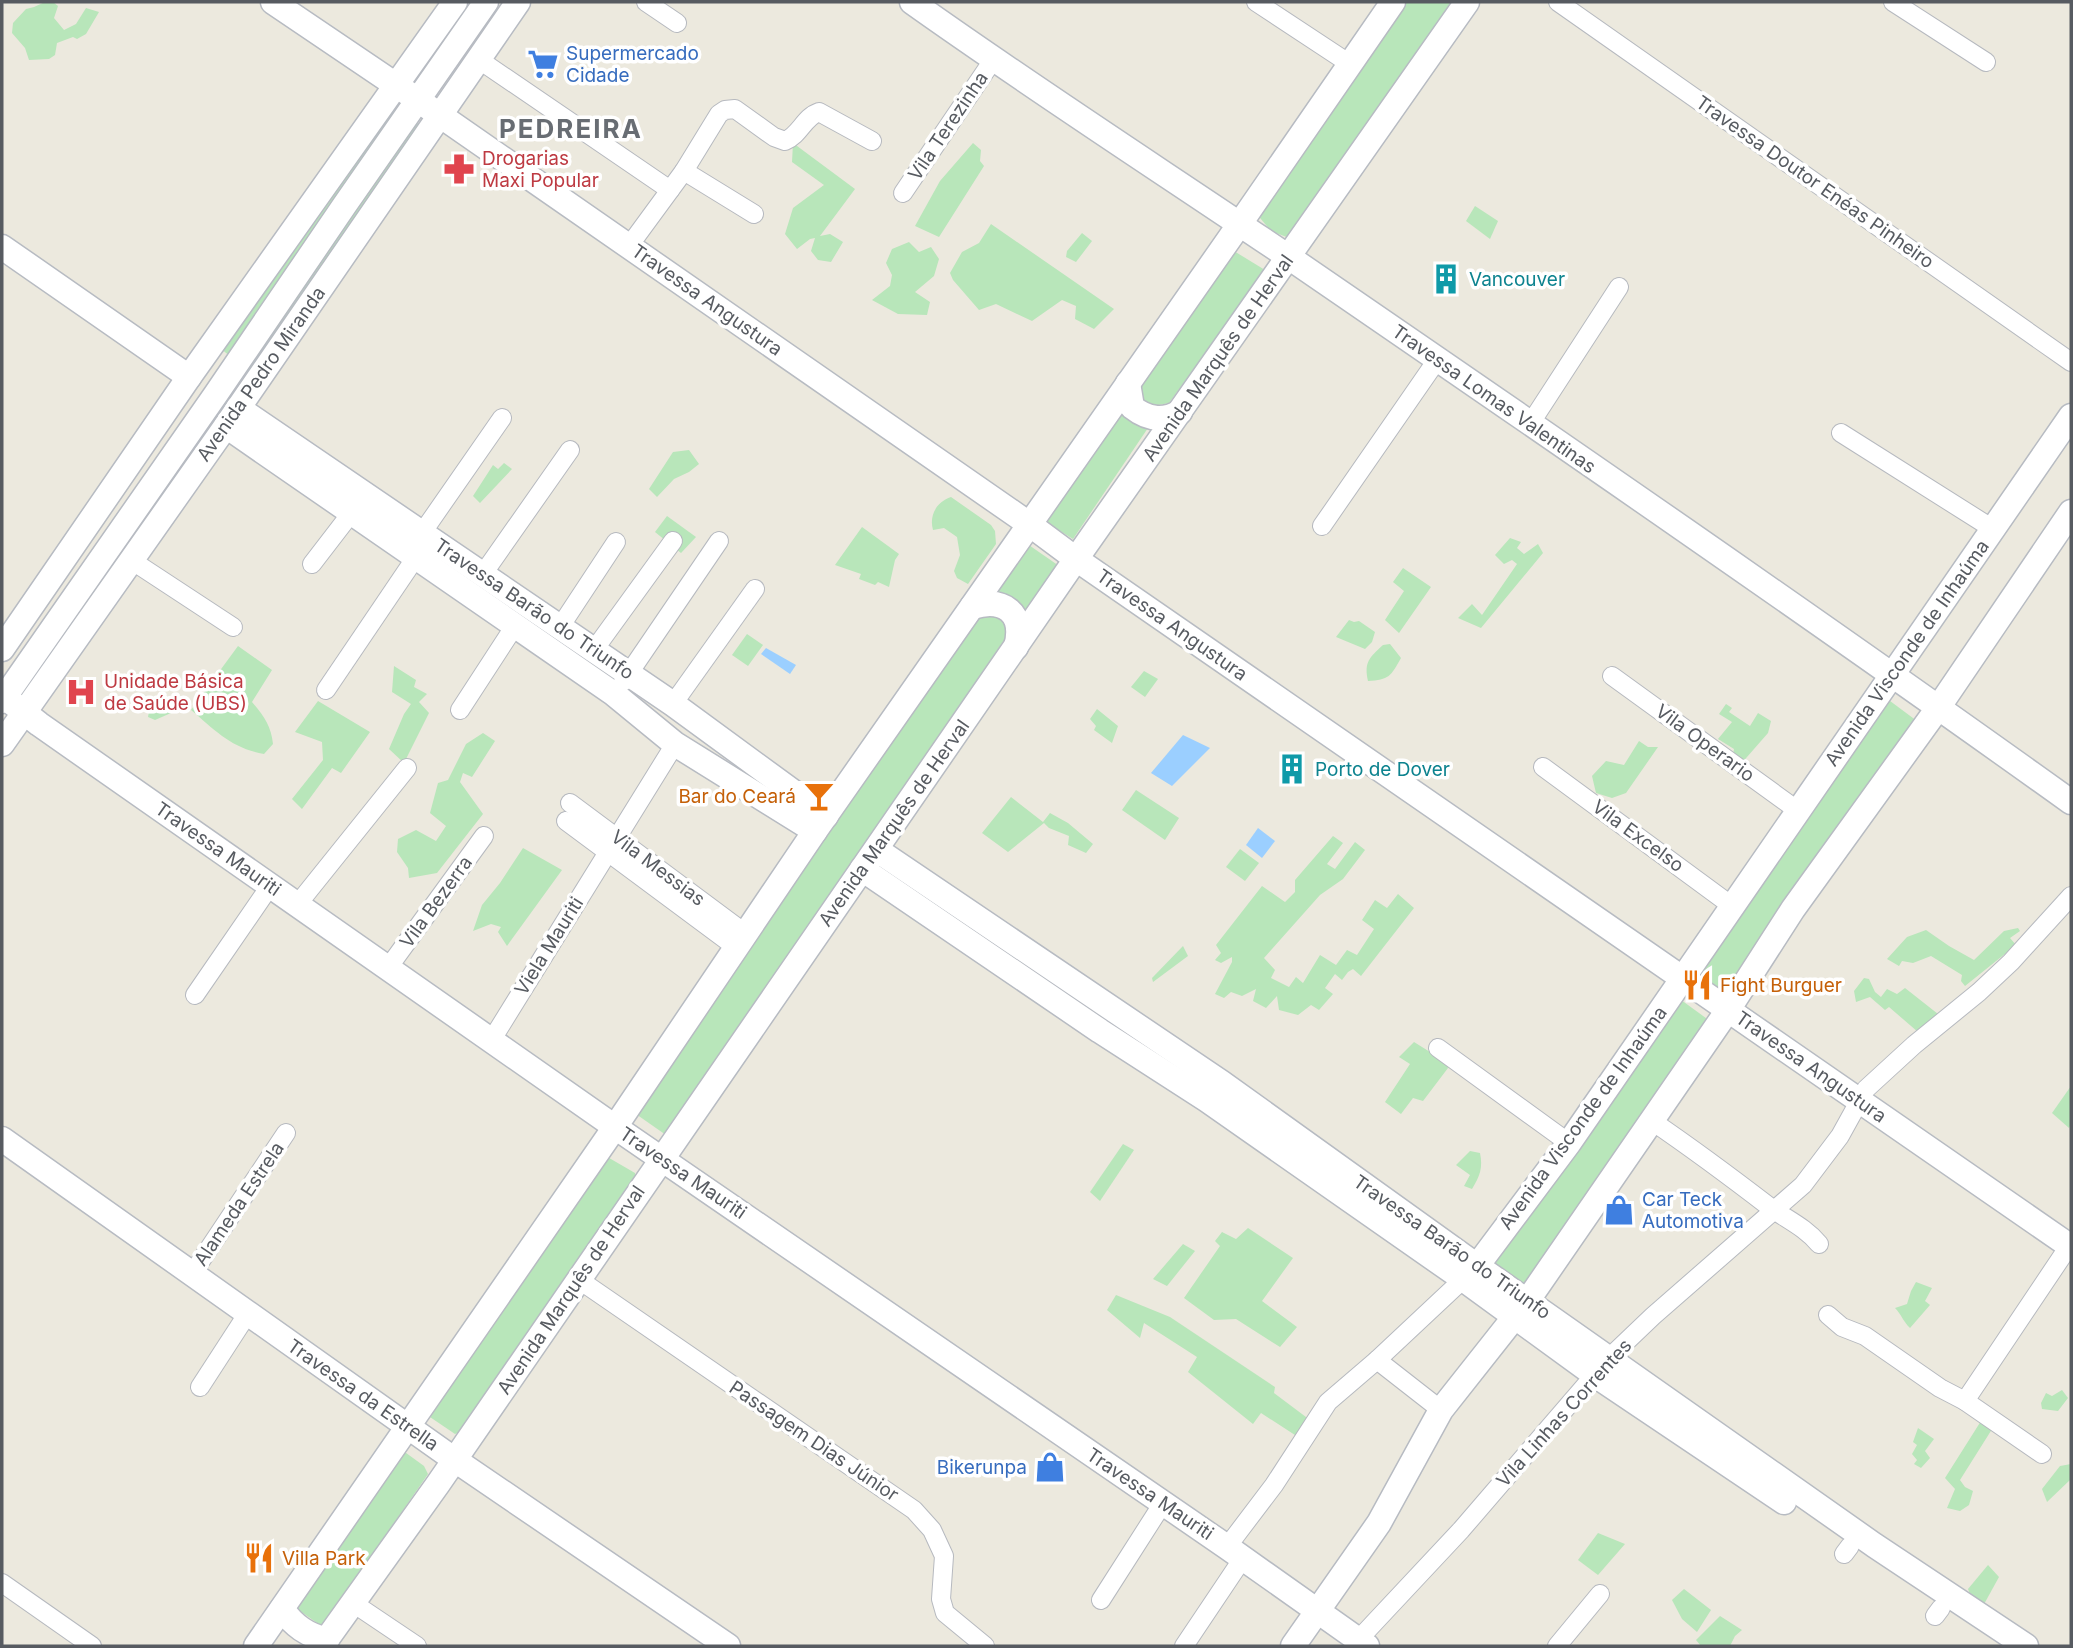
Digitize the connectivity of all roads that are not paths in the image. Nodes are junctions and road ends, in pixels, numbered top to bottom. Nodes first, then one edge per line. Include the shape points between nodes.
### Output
1 (273, 2) edge
2 (455, 2) edge
3 (486, 2) edge
4 (517, 2) edge
5 (646, 2) edge
6 (912, 2) edge
7 (1256, 2) edge
8 (1393, 2) edge
9 (1467, 2) edge
10 (1558, 2) edge
11 (1893, 2) edge
12 (677, 23) dead end
13 (478, 59) junction
14 (993, 60) junction
15 (1986, 62) dead end
16 (1350, 64) junction
17 (396, 85) junction
18 (418, 100) junction
19 (441, 115) junction
20 (872, 141) dead end
21 (684, 171) junction
22 (670, 190) junction
23 (903, 193) dead end
24 (754, 214) dead end
25 (1239, 225) junction
26 (629, 246) junction
27 (2, 247) edge
28 (1289, 257) junction
29 (2, 266) edge
30 (1619, 287) dead end
31 (1437, 360) junction
32 (2071, 362) edge
33 (1128, 383) junction
34 (185, 384) junction
35 (1180, 412) junction
36 (2071, 416) edge
37 (232, 417) junction
38 (502, 418) dead end
39 (1530, 424) junction
40 (1841, 433) dead end
41 (570, 450) dead end
42 (352, 512) junction
43 (2071, 512) edge
44 (1028, 524) junction
45 (1322, 526) dead end
46 (1993, 529) junction
47 (673, 541) dead end
48 (719, 541) dead end
49 (615, 542) dead end
50 (419, 545) junction
51 (1076, 559) junction
52 (131, 560) junction
53 (312, 564) dead end
54 (483, 574) junction
55 (755, 589) dead end
56 (972, 607) junction
57 (516, 624) junction
58 (233, 627) dead end
59 (560, 627) junction
60 (1016, 647) junction
61 (2, 649) edge
62 (594, 650) junction
63 (1892, 674) junction
64 (1612, 676) dead end
65 (622, 684) junction
66 (326, 690) dead end
67 (3, 698) edge
68 (673, 704) junction
69 (1938, 708) junction
70 (460, 710) dead end
71 (24, 713) junction
72 (2, 744) edge
73 (675, 744) junction
74 (1543, 767) dead end
75 (407, 768) dead end
76 (2071, 802) edge
77 (570, 803) dead end
78 (1797, 810) junction
79 (566, 821) dead end
80 (820, 824) junction
81 (484, 836) dead end
82 (617, 838) junction
83 (869, 859) junction
84 (270, 886) junction
85 (2071, 896) edge
86 (297, 905) junction
87 (1732, 906) junction
88 (741, 941) junction
89 (388, 968) junction
90 (1683, 978) junction
91 (195, 995) dead end
92 (1728, 1010) junction
93 (491, 1041) junction
94 (1438, 1048) dead end
95 (1861, 1101) junction
96 (1652, 1121) junction
97 (615, 1127) junction
98 (286, 1133) dead end
99 (2, 1139) edge
100 (1569, 1143) junction
101 (661, 1158) junction
102 (1775, 1211) junction
103 (1819, 1244) dead end
104 (2071, 1245) edge
105 (1471, 1271) junction
106 (192, 1274) junction
107 (578, 1279) junction
108 (1522, 1309) junction
109 (248, 1313) junction
110 (1828, 1315) dead end
111 (1377, 1360) junction
112 (1602, 1366) junction
113 (200, 1387) dead end
114 (1965, 1401) junction
115 (1441, 1410) junction
116 (407, 1426) junction
117 (2042, 1454) dead end
118 (455, 1460) junction
119 (1163, 1503) junction
120 (1859, 1551) junction
121 (1235, 1553) junction
122 (2, 1583) edge
123 (1600, 1594) dead end
124 (1101, 1600) dead end
125 (353, 1604) junction
126 (282, 1609) junction
127 (1346, 1633) edge
128 (325, 1643) edge
129 (92, 1646) edge
130 (256, 1646) edge
131 (417, 1646) edge
132 (728, 1646) edge
133 (985, 1646) edge
134 (1184, 1646) edge
135 (1293, 1646) edge
136 (1557, 1646) edge
137 (1996, 1646) edge
138 (2026, 1646) edge

1 - 17 street, Travessa Angustura
2 - 17 street
3 - 18 street, Avenida Pedro Miranda
4 - 13 street, Avenida Pedro Miranda
5 - 12 street
6 - 14 street, Travessa Lomas Valentinas
7 - 16 street
8 - 16 street
9 - 28 street, Avenida Marquês de Herval
10 - 32 street, Travessa Doutor Enéas Pinheiro
11 - 15 street
13 - 19 street, Avenida Pedro Miranda
13 - 22 street
14 - 23 street, Vila Terezinha
14 - 25 street, Travessa Lomas Valentinas
16 - 25 street
17 - 18 street, Travessa Angustura
17 - 34 street
18 - 19 street, Travessa Angustura
18 - 67 street, Avenida Pedro Miranda
19 - 26 street, Travessa Angustura
19 - 37 street, Avenida Pedro Miranda
20 - 21 street via 819,112 785,141 731,109 719,114
21 - 22 street
21 - 24 street
22 - 26 street
25 - 28 street, Travessa Lomas Valentinas
25 - 33 street
26 - 44 street, Travessa Angustura
27 - 34 street
28 - 31 street, Travessa Lomas Valentinas
28 - 35 street, Avenida Marquês de Herval
29 - 34 street
30 - 39 street
31 - 39 street, Travessa Lomas Valentinas
31 - 45 street
33 - 35 street via 1132,407 1140,413 1158,419
33 - 44 street
34 - 61 street
35 - 51 street, Avenida Marquês de Herval
36 - 46 street, Avenida Visconde de Inhaúma
37 - 42 street, Travessa Barão do Triunfo
37 - 50 street, Travessa Barão do Triunfo
37 - 52 street, Avenida Pedro Miranda
38 - 50 street
39 - 63 street, Travessa Lomas Valentinas
40 - 46 street
41 - 54 street
42 - 50 street, Travessa Barão do Triunfo
42 - 53 street
43 - 69 street
44 - 51 street, Travessa Angustura
44 - 56 street
46 - 63 street, Avenida Visconde de Inhaúma
47 - 62 street
48 - 65 street
49 - 59 street
50 - 54 street, Travessa Barão do Triunfo
50 - 57 street, Travessa Barão do Triunfo
50 - 66 street
51 - 60 street, Avenida Marquês de Herval
51 - 90 street, Travessa Angustura
52 - 58 street
52 - 71 street, Avenida Pedro Miranda
54 - 59 street, Travessa Barão do Triunfo
55 - 68 street
56 - 60 street via 996,604 1013,614 1019,625
56 - 80 street
57 - 65 street, Travessa Barão do Triunfo
57 - 70 street
59 - 62 street, Travessa Barão do Triunfo
60 - 83 street, Avenida Marquês de Herval
62 - 65 street, Travessa Barão do Triunfo
63 - 69 street, Travessa Lomas Valentinas
63 - 78 street, Avenida Visconde de Inhaúma
64 - 78 street, Vila Operario
65 - 68 street, Travessa Barão do Triunfo
65 - 73 street, Travessa Barão do Triunfo
67 - 71 street, Travessa Mauriti
68 - 80 street, Travessa Barão do Triunfo
69 - 76 street, Travessa Lomas Valentinas
69 - 92 street via 1793,909
71 - 72 street, Avenida Pedro Miranda
71 - 84 street, Travessa Mauriti
73 - 80 street, Travessa Barão do Triunfo
73 - 82 street, Viela Mauriti
74 - 87 street, Vila Excelso
75 - 86 street
77 - 82 street, Vila Messias
78 - 87 street, Avenida Visconde de Inhaúma
79 - 82 street
80 - 88 street
81 - 89 street, Vila Bezerra
82 - 88 street, Vila Messias
82 - 93 street, Viela Mauriti
83 - 101 street, Avenida Marquês de Herval
83 - 105 street, Travessa Barão do Triunfo
84 - 86 street, Travessa Mauriti
84 - 91 street
85 - 95 street, Vila Linhas Correntes via 1979,992 1888,1067 1866,1089
86 - 89 street, Travessa Mauriti
87 - 90 street, Avenida Visconde de Inhaúma
88 - 97 street
89 - 93 street, Travessa Mauriti
90 - 92 street, Travessa Angustura
90 - 100 street, Avenida Visconde de Inhaúma
92 - 95 street, Travessa Angustura
92 - 96 street
93 - 97 street, Travessa Mauriti
94 - 100 street
95 - 102 street, Vila Linhas Correntes via 1819,1166
95 - 104 street, Travessa Angustura
96 - 102 street
96 - 108 street
97 - 101 street, Travessa Mauriti
97 - 116 street
98 - 106 street, Alameda Estrela
99 - 106 street, Travessa da Estrella
100 - 105 street, Avenida Visconde de Inhaúma
101 - 107 street, Avenida Marquês de Herval
101 - 119 street, Travessa Mauriti
102 - 103 street
102 - 112 street, Vila Linhas Correntes
104 - 114 street
105 - 108 street, Travessa Barão do Triunfo
105 - 111 street, Avenida Visconde de Inhaúma
106 - 109 street, Travessa da Estrella
107 - 118 street, Avenida Marquês de Herval
107 - 133 street, Passagem Dias Júnior via 914,1510 932,1530 944,1556 941,1599 945,1613
108 - 112 street, Travessa Barão do Triunfo
108 - 115 street
109 - 113 street
109 - 116 street, Travessa da Estrella
110 - 114 street
111 - 115 street
111 - 121 street, Avenida Visconde de Inhaúma via 1328,1402
112 - 120 street, Travessa Barão do Triunfo
112 - 127 street, Vila Linhas Correntes via 1461,1531
114 - 117 street
115 - 127 street via 1379,1523
116 - 118 street, Travessa da Estrella
116 - 126 street
118 - 125 street, Avenida Marquês de Herval
118 - 132 street, Travessa da Estrella
119 - 121 street, Travessa Mauriti
119 - 124 street
120 - 137 street, Travessa Barão do Triunfo via 1938,1612
120 - 138 street, Travessa Barão do Triunfo
121 - 127 street, Travessa Mauriti
121 - 134 street, Avenida Visconde de Inhaúma
122 - 129 street
123 - 136 street
125 - 128 street, Avenida Marquês de Herval
125 - 131 street
126 - 128 street via 291,1622
126 - 130 street
127 - 135 street

